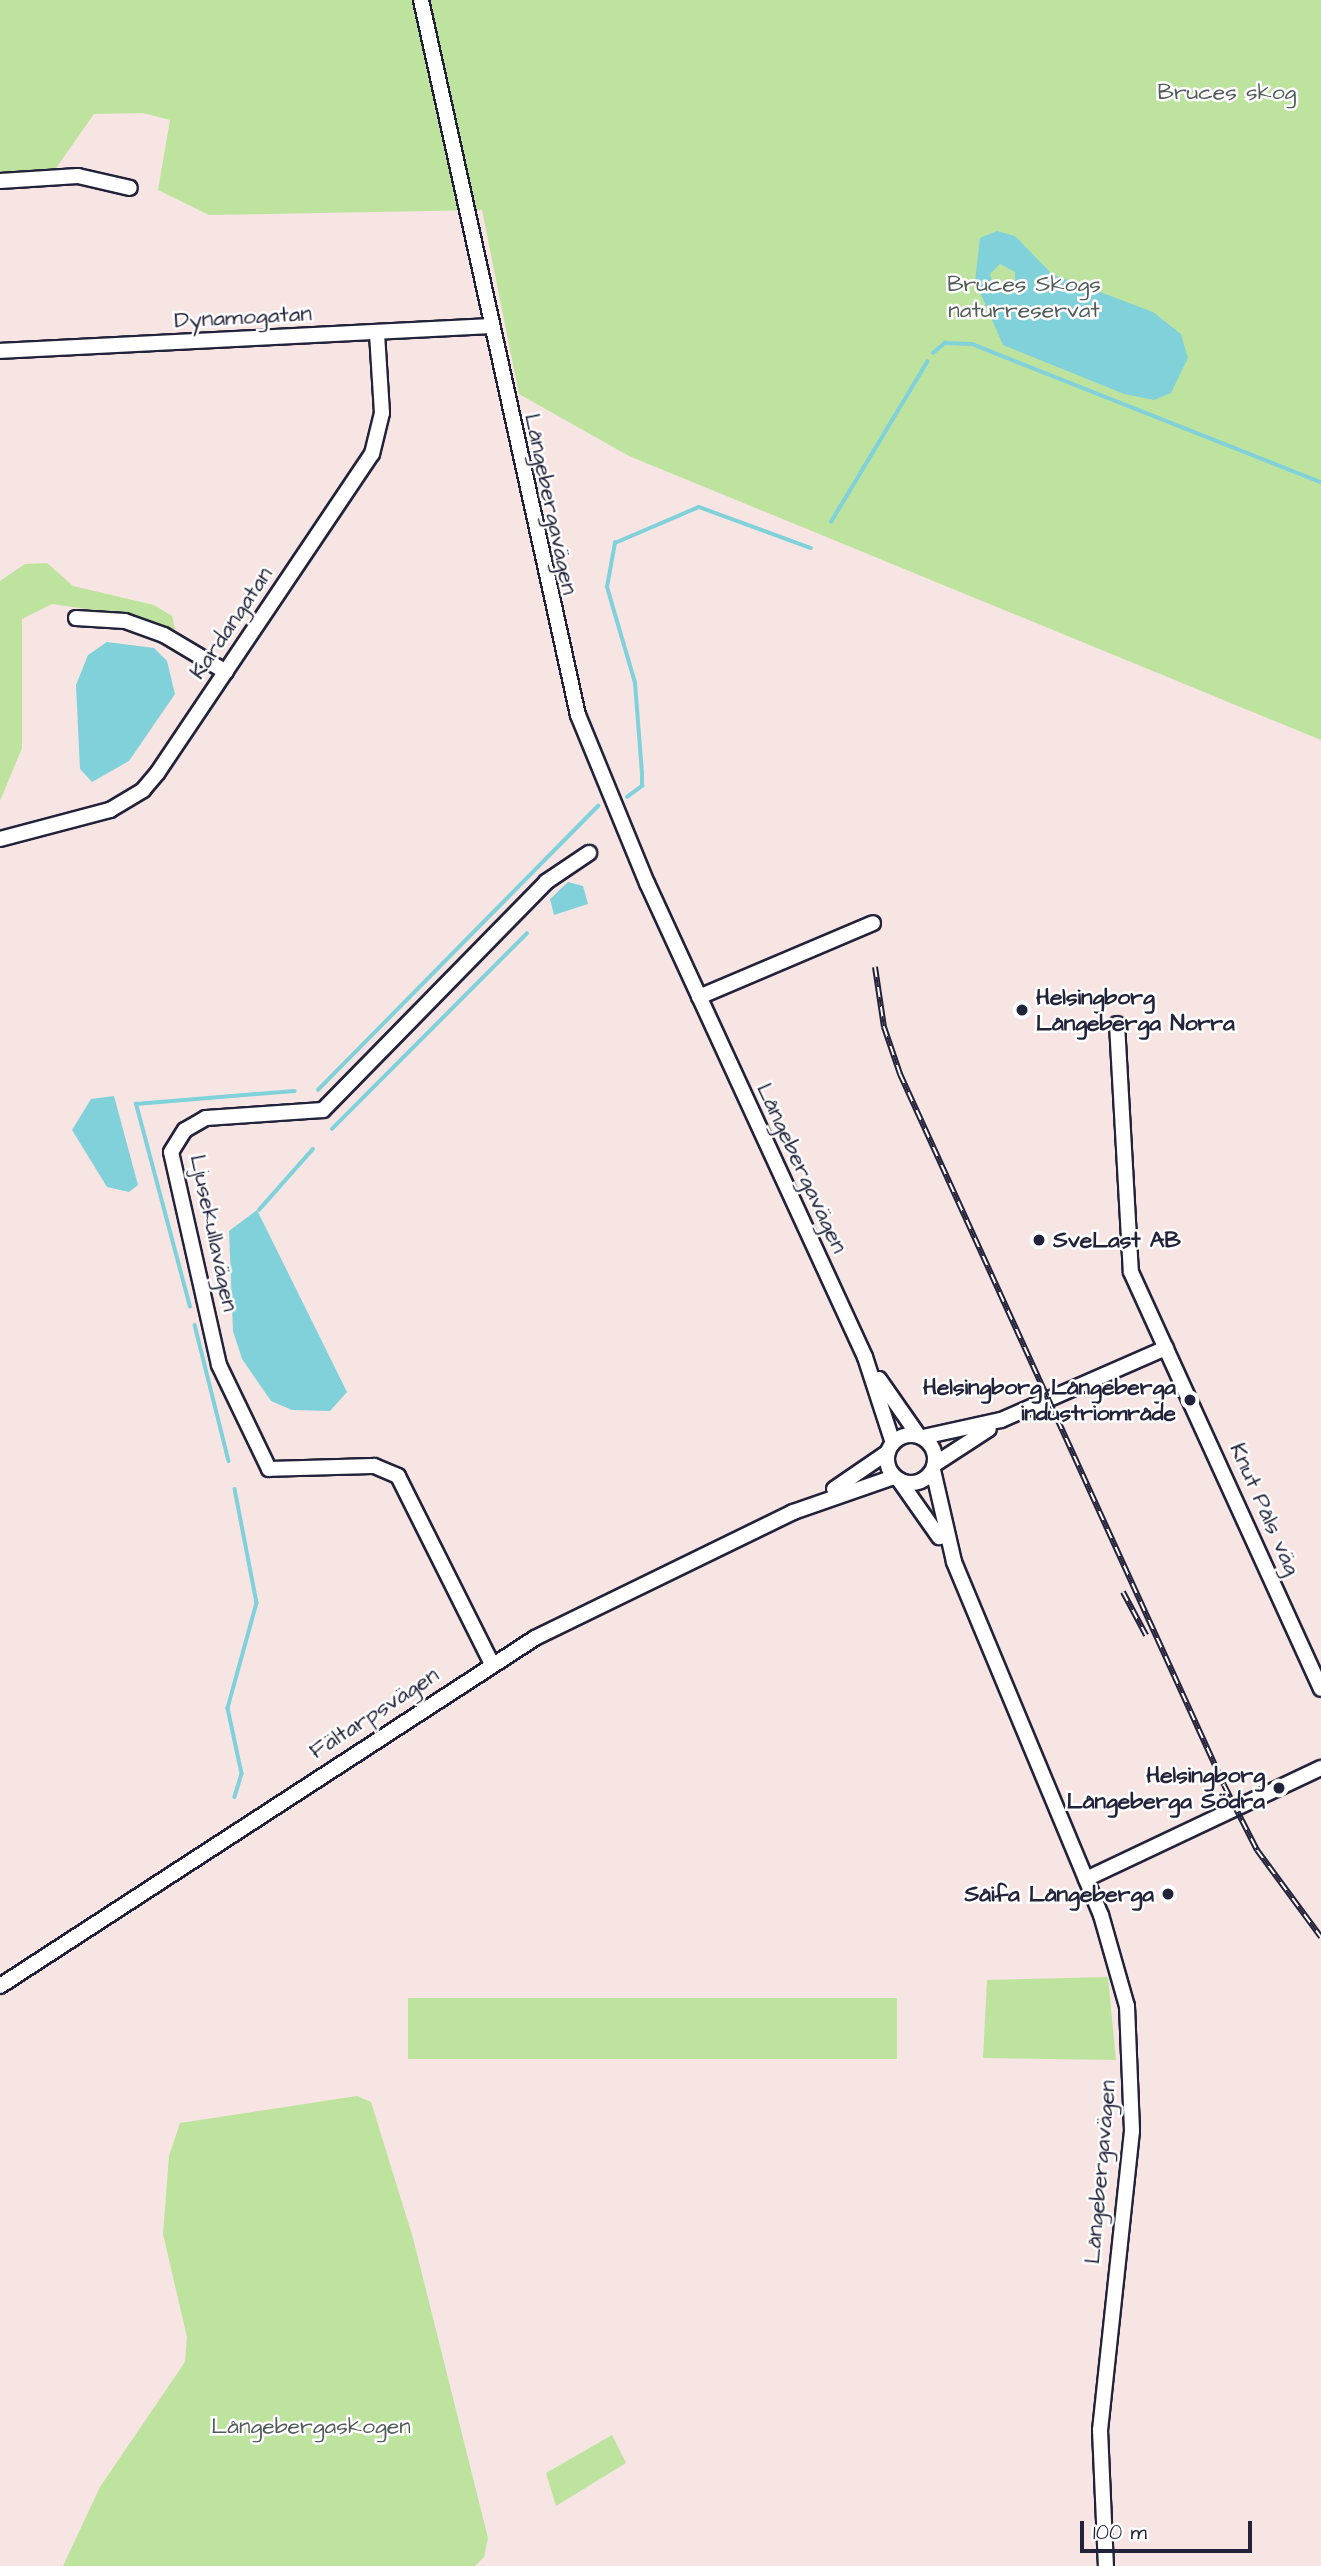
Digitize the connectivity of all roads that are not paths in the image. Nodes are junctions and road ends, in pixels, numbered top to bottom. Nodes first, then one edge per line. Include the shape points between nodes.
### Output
1 (421, 0) edge
2 (0, 181) edge
3 (130, 188) dead end
4 (489, 326) junction
5 (377, 334) junction
6 (0, 351) edge
7 (76, 618) dead end
8 (226, 672) junction
9 (0, 839) edge
10 (589, 853) dead end
11 (873, 923) dead end
12 (699, 997) junction
13 (1117, 1024) dead end
14 (1166, 1348) junction
15 (865, 1357) junction
16 (1002, 1420) junction
17 (920, 1436) junction
18 (890, 1447) junction
19 (934, 1467) junction
20 (897, 1479) junction
21 (793, 1512) junction
22 (954, 1562) junction
23 (492, 1664) junction
24 (1321, 1689) edge
25 (1321, 1768) edge
26 (1086, 1879) junction
27 (0, 1986) edge
28 (1106, 2566) edge

1 - 4 street, Långebergavägen
2 - 3 street via 78,176
4 - 5 street, Dynamogatan
4 - 12 street, Långebergavägen via 578,715
5 - 6 street, Dynamogatan
5 - 8 street, Kardangatan via 382,414 372,453
7 - 8 street via 125,621
8 - 9 street, Kardangatan via 143,790 110,810
10 - 23 street, Ljusekullavägen via 546,882 323,1110 206,1118 186,1130 171,1152 219,1366 269,1469 374,1466 398,1476
11 - 12 street
12 - 15 street, Långebergavägen
13 - 14 street, Knut Påls väg via 1128,1257
14 - 16 street
14 - 24 street, Knut Påls väg
15 - 17 street, Långebergavägen
15 - 18 street, Långebergavägen
16 - 17 street
16 - 19 street
17 - 18 street, Fältarpsvägen
17 - 19 street, Långebergavägen
18 - 20 street, Långebergavägen
18 - 21 street, Fältarpsvägen
19 - 20 street, Fältarpsvägen via 918,1482
19 - 22 street, Långebergavägen
20 - 21 street, Fältarpsvägen
20 - 22 street, Långebergavägen
21 - 23 street, Fältarpsvägen via 611,1596
22 - 26 street, Långebergavägen
23 - 27 street, Fältarpsvägen
25 - 26 street
26 - 28 street, Långebergavägen via 1122,1981 1133,2087 1105,2343 1100,2486

